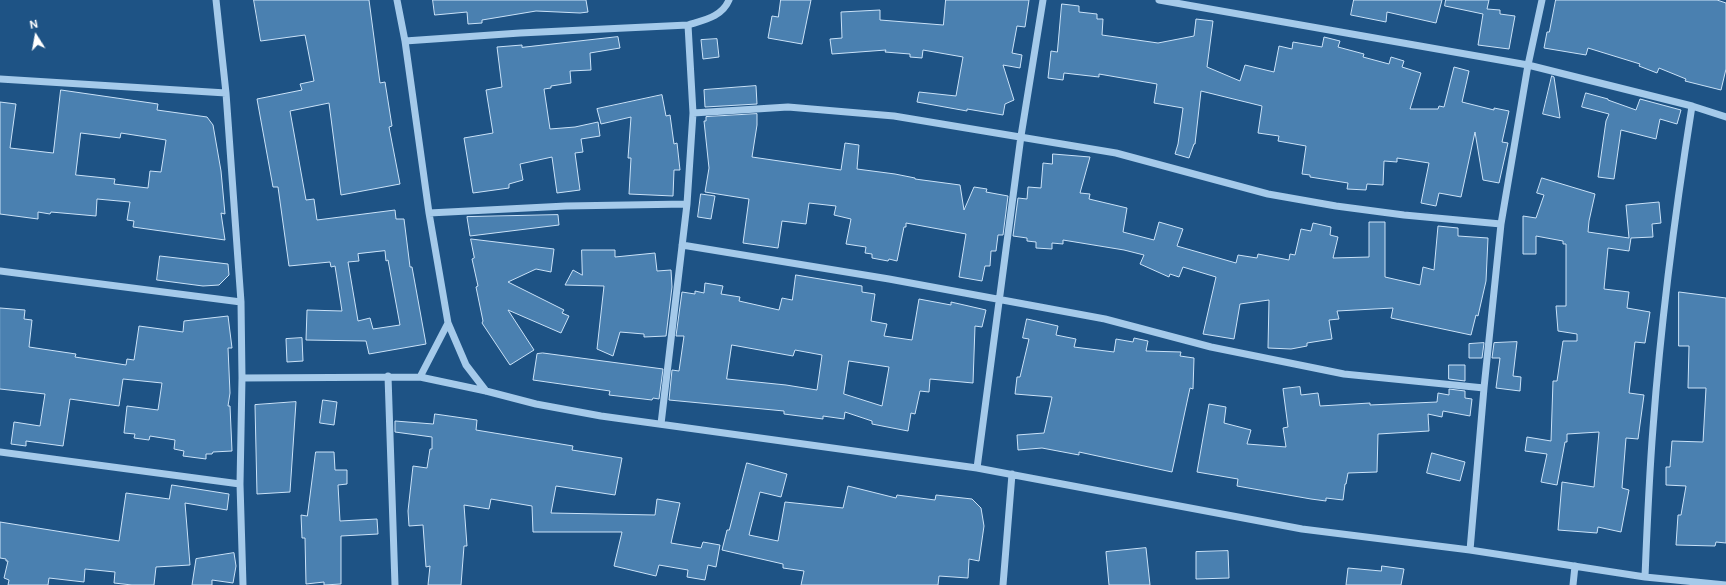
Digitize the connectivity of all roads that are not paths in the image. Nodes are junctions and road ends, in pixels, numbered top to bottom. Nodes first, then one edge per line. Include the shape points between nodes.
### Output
1 (216, 0) edge
2 (397, 0) edge
3 (729, 0) edge
4 (1043, 0) edge
5 (1159, 0) edge
6 (1542, 0) edge
7 (688, 25) junction
8 (405, 41) junction
9 (1528, 65) junction
10 (0, 79) edge
11 (226, 93) junction
12 (1692, 106) junction
13 (692, 112) junction
14 (1726, 117) edge
15 (1021, 136) junction
16 (687, 204) junction
17 (429, 213) junction
18 (1501, 224) junction
19 (682, 245) junction
20 (0, 271) edge
21 (1000, 299) junction
22 (241, 302) junction
23 (448, 323) junction
24 (388, 376) junction
25 (420, 377) junction
26 (242, 378) junction
27 (1484, 388) junction
28 (486, 391) junction
29 (661, 424) junction
30 (0, 452) edge
31 (977, 468) junction
32 (1012, 474) junction
33 (240, 484) junction
34 (1470, 550) junction
35 (1575, 566) junction
36 (1645, 577) junction
37 (1697, 584) edge
38 (243, 585) edge
39 (395, 585) edge
40 (1002, 585) edge
41 (1573, 585) edge
42 (1726, 585) edge

1 - 11 street
2 - 8 street
3 - 7 street via 726,8 718,15
4 - 15 street
5 - 9 street
6 - 9 street
7 - 8 street
7 - 13 street
8 - 17 street
9 - 12 street
9 - 18 street
10 - 11 street
11 - 22 street
12 - 14 street
12 - 36 street via 1677,201 1661,342 1653,429
13 - 15 street via 788,106 894,116
13 - 16 street
15 - 18 street via 1116,153 1276,196 1404,215
15 - 21 street
16 - 17 street via 566,206
16 - 19 street
17 - 23 street
18 - 27 street
19 - 21 street
19 - 29 street
20 - 22 street
21 - 27 street via 1105,319 1211,347 1344,374
21 - 31 street
22 - 26 street
23 - 25 street
23 - 28 street via 466,365
24 - 25 street
24 - 26 street
24 - 39 street
25 - 28 street
26 - 33 street
27 - 34 street
28 - 29 street via 543,406
29 - 31 street
30 - 33 street
31 - 32 street
32 - 34 street via 1302,529
32 - 40 street
33 - 38 street
34 - 35 street
35 - 36 street
35 - 41 street
36 - 37 street
37 - 42 street

